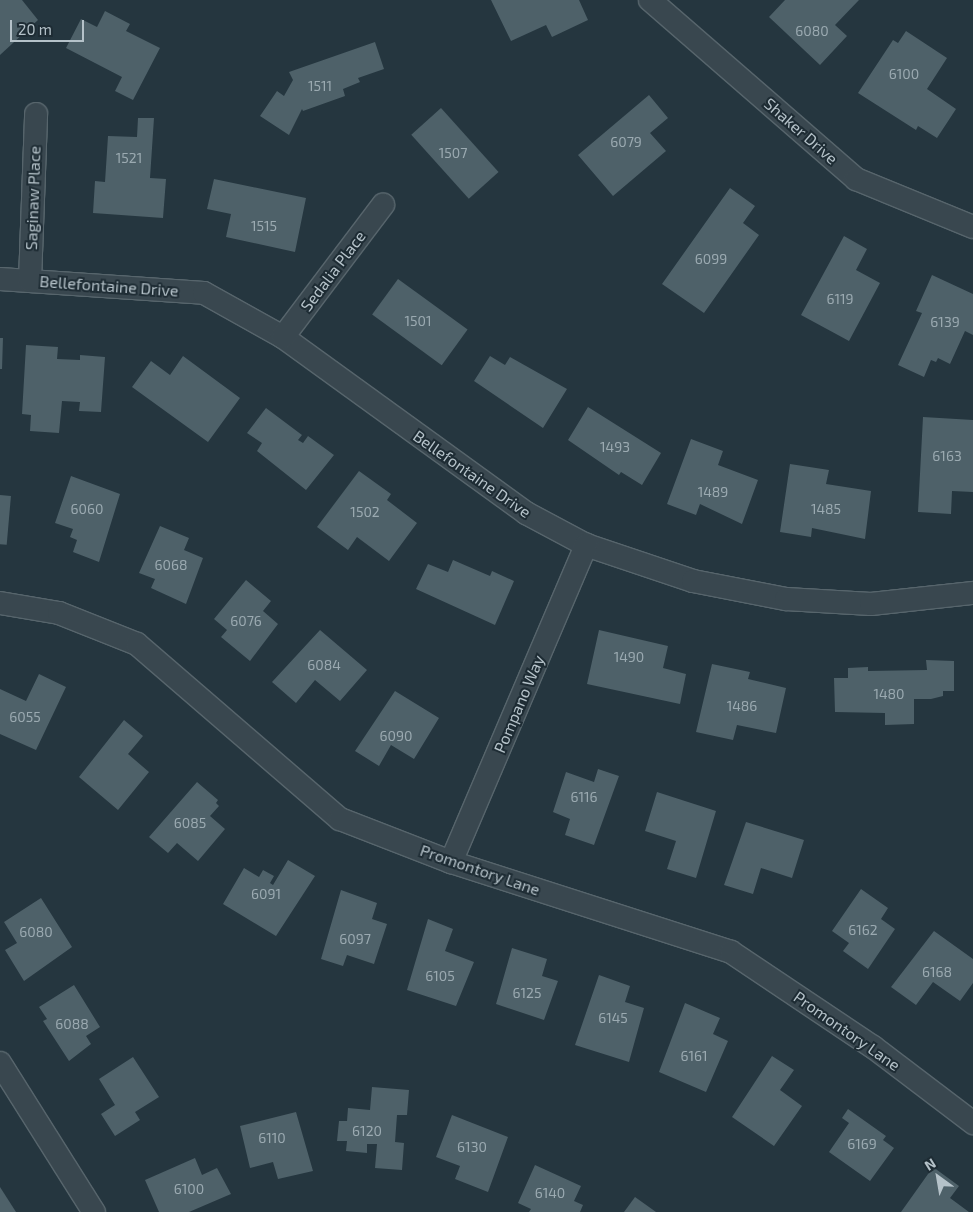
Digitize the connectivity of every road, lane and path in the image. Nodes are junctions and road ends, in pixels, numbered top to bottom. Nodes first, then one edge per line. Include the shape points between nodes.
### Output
1 (650, 0) edge
2 (36, 114) dead end
3 (383, 205) dead end
4 (973, 227) edge
5 (0, 279) edge
6 (30, 281) junction
7 (283, 337) junction
8 (586, 546) junction
9 (973, 593) edge
10 (0, 603) edge
11 (452, 862) junction
12 (0, 1063) edge
13 (973, 1123) edge
14 (94, 1212) edge

1 - 4 street, Shaker Drive via 856,179
2 - 6 street, Saginaw Place
3 - 7 street, Sedalia Place
5 - 6 street, Bellefontaine Drive
6 - 7 street, Bellefontaine Drive via 204,293
7 - 8 street, Bellefontaine Drive via 472,477 526,514
8 - 9 street, Bellefontaine Drive via 693,581 786,599 871,604
8 - 11 street, Pompano Way
10 - 11 street, Promontory Lane via 59,613 137,644 340,819
11 - 13 street, Promontory Lane via 731,952 873,1047
12 - 14 street

